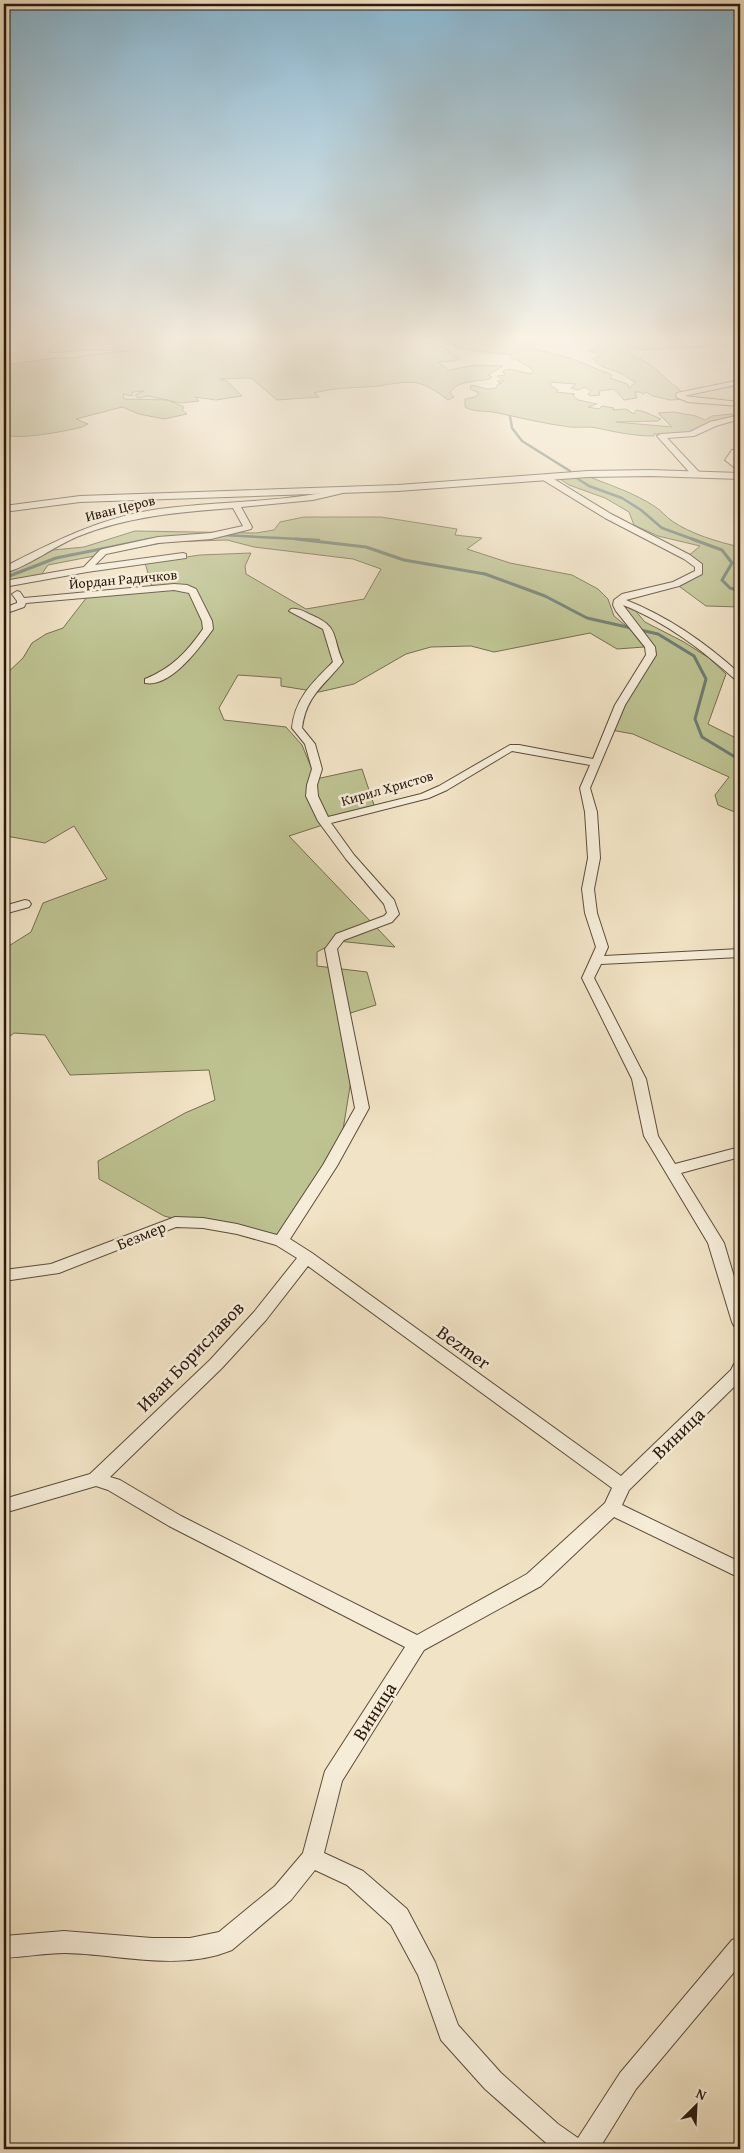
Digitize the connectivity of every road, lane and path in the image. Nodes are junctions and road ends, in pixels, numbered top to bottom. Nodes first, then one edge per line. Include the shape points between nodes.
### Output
1 (663, 438) edge
2 (740, 451) edge
3 (740, 470) edge
4 (696, 474) junction
5 (740, 476) edge
6 (546, 478) junction
7 (340, 491) junction
8 (236, 505) junction
9 (4, 509) edge
10 (183, 556) dead end
11 (87, 569) junction
12 (4, 570) edge
13 (6, 584) edge
14 (619, 600) junction
15 (22, 601) junction
16 (294, 610) dead end
17 (4, 611) edge
18 (740, 679) edge
19 (149, 681) dead end
20 (596, 763) junction
21 (324, 821) junction
22 (25, 904) dead end
23 (4, 910) edge
24 (740, 953) edge
25 (596, 960) junction
26 (740, 1152) edge
27 (672, 1170) junction
28 (281, 1241) junction
29 (307, 1257) junction
30 (4, 1275) edge
31 (740, 1322) edge
32 (739, 1370) edge
33 (96, 1479) junction
34 (622, 1486) junction
35 (4, 1506) edge
36 (612, 1508) junction
37 (740, 1570) edge
38 (418, 1644) junction
39 (312, 1858) junction
40 (4, 1946) edge
41 (740, 1948) edge
42 (573, 2149) edge
43 (585, 2149) edge

1 - 4 street
2 - 3 street via 729,460
4 - 5 street
4 - 6 street via 588,474
6 - 7 street
6 - 14 street via 699,566 698,572 676,584
7 - 8 street, Иван Церов via 313,498
7 - 9 street via 80,499
8 - 11 street via 248,527 211,536 158,540 103,552
8 - 12 street, Иван Церов via 158,512 110,523 76,534
10 - 11 street
11 - 13 street
13 - 15 street
14 - 18 street via 643,609 685,633
14 - 20 street via 621,611 650,647 651,655 620,705
15 - 17 street via 17,608
15 - 19 street, Йордан Радичков via 174,587 190,589 207,620 208,629 183,663 164,676
16 - 21 street via 329,630 338,662 308,694 297,728 310,744 317,769 312,796
20 - 21 street, Кирил Христов via 510,748 425,796
20 - 25 street via 585,788 591,812 594,858 588,889 591,913 602,947
21 - 28 street via 390,903 392,914 388,919 340,937 331,949 362,1108 330,1166
22 - 23 street
24 - 25 street
25 - 27 street via 588,978 640,1080 651,1136
26 - 27 street
27 - 31 street via 716,1242
28 - 29 street, Bezmer
28 - 30 street, Безмер via 237,1229 174,1222 60,1268
29 - 33 street, Иван Бориславов via 216,1364
29 - 34 street, Bezmer
32 - 34 street, Виница
33 - 35 street
33 - 38 street
34 - 36 street, Виница
36 - 37 street
36 - 38 street, Виница via 534,1580
38 - 39 street, Виница via 332,1778
39 - 40 street, Виница via 282,1893 224,1942 190,1949 64,1942
39 - 42 street via 355,1878 399,1917 427,1970 449,2032 493,2081
41 - 43 street via 628,2081

